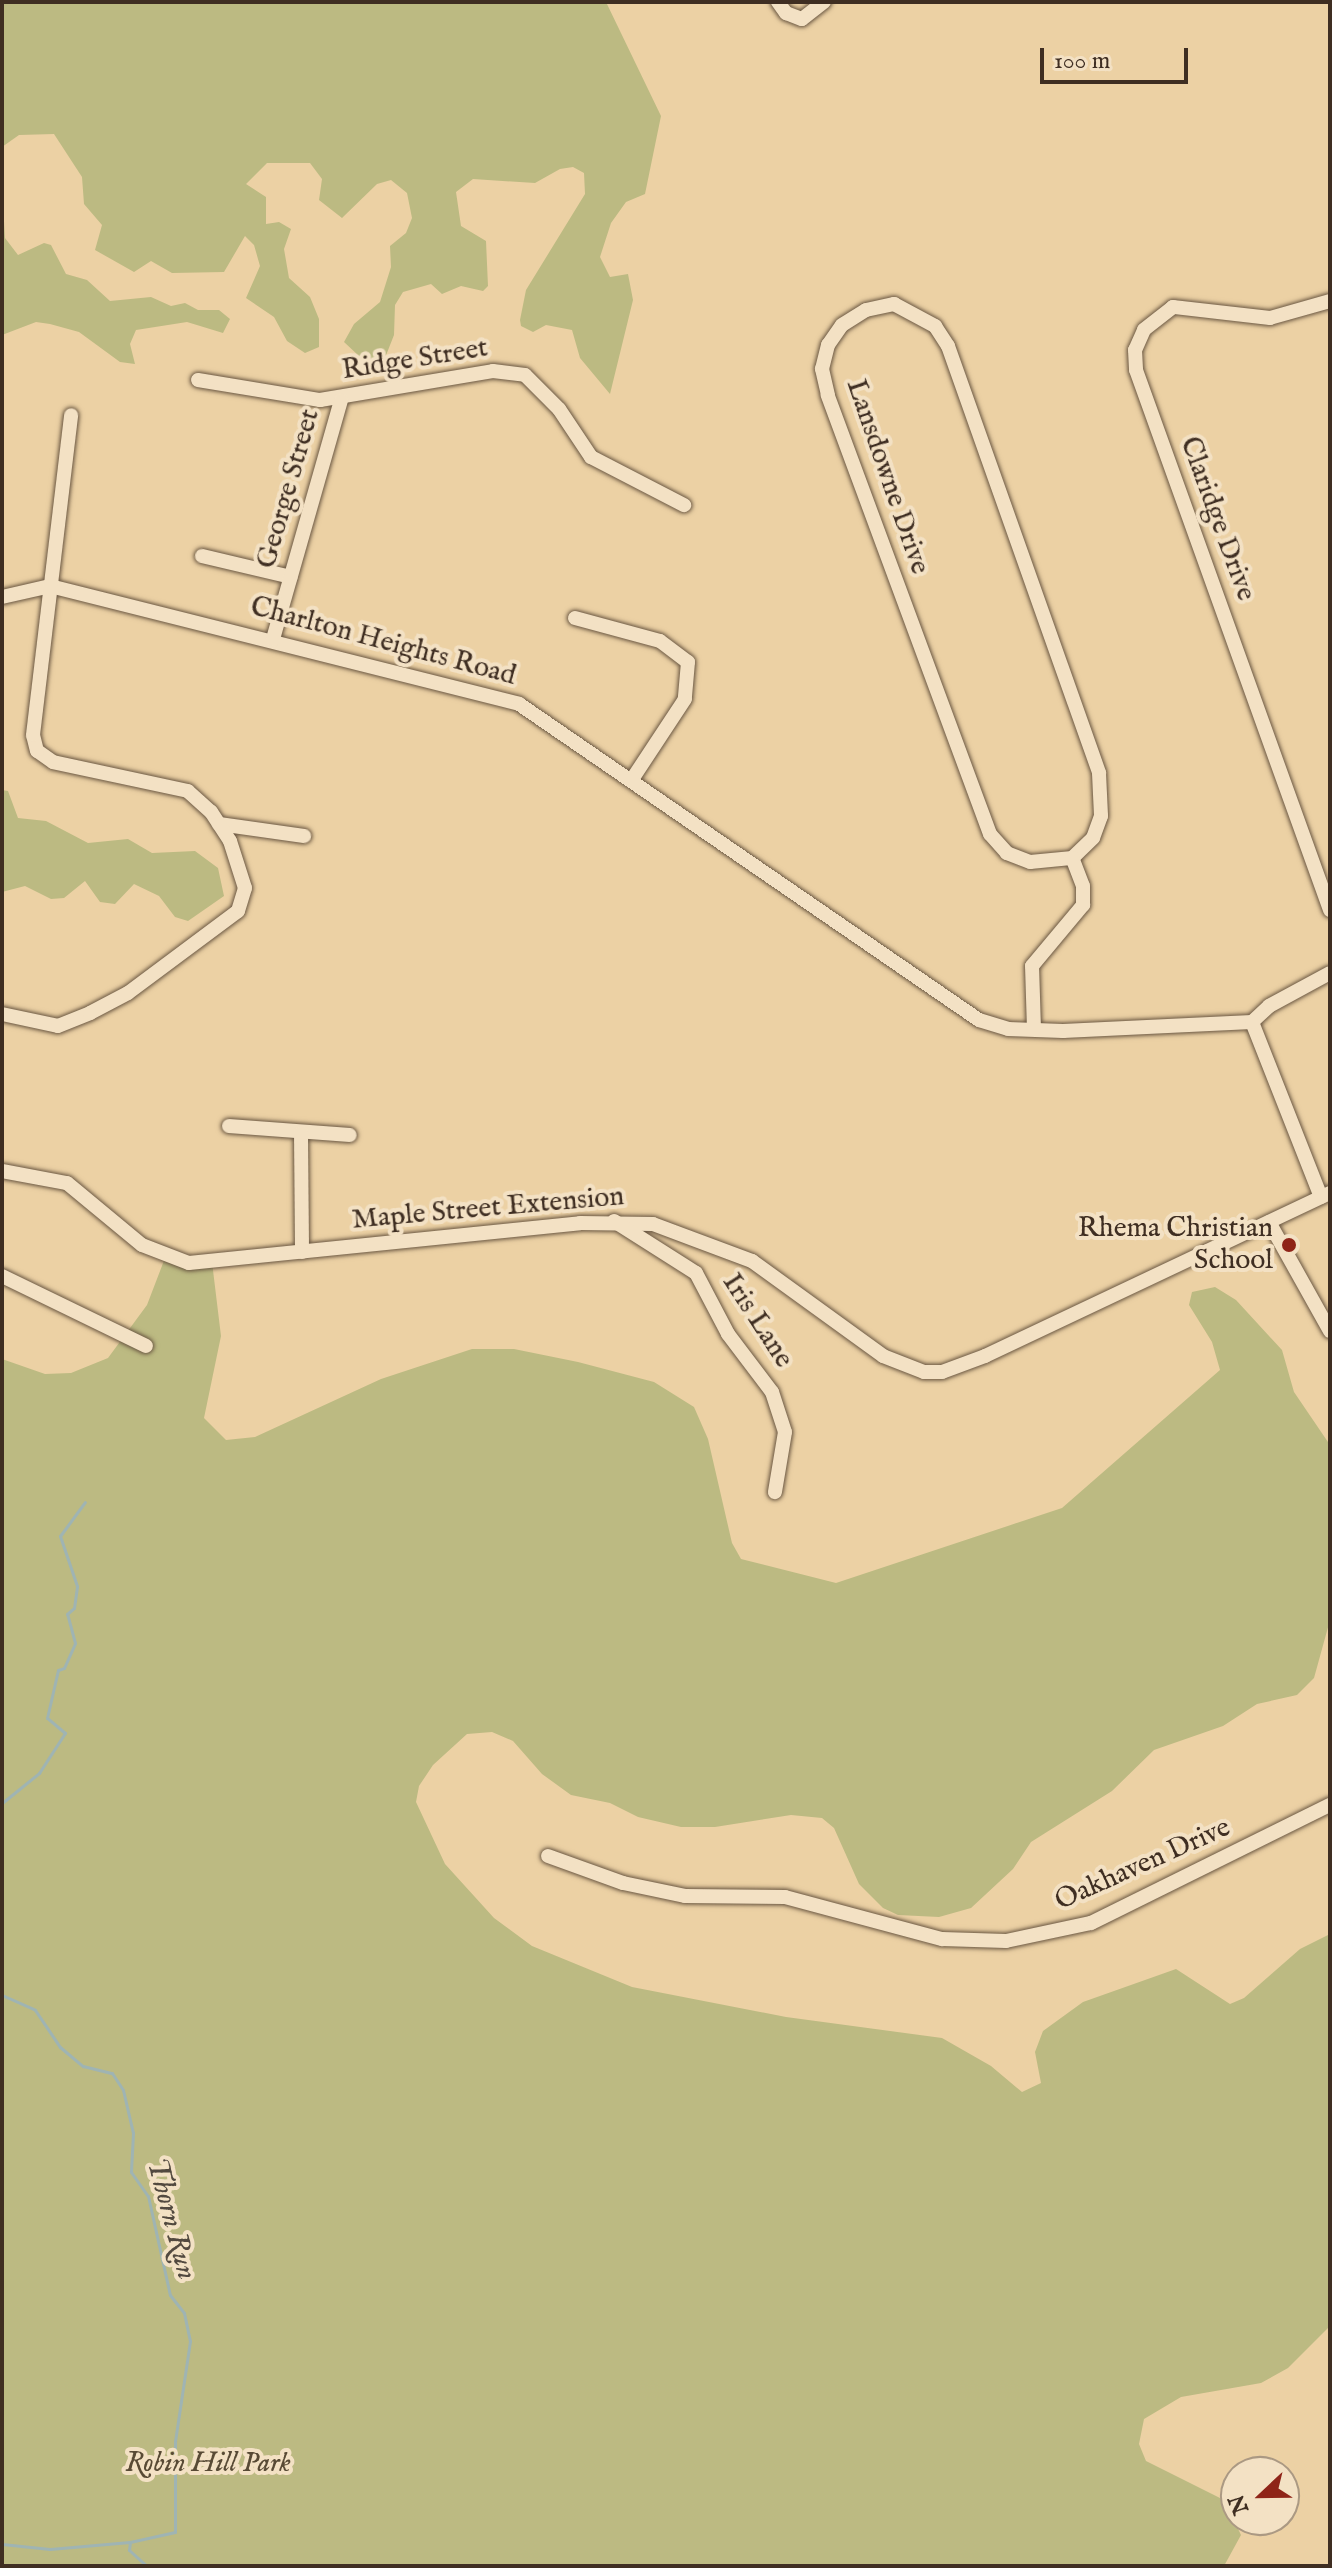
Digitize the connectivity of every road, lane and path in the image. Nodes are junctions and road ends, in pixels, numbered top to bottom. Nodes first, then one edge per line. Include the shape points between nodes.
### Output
1 (778, 2) edge
2 (824, 2) edge
3 (1330, 301) edge
4 (198, 380) dead end
5 (341, 400) junction
6 (71, 415) dead end
7 (684, 505) dead end
8 (202, 556) dead end
9 (291, 577) junction
10 (50, 586) junction
11 (2, 597) edge
12 (575, 618) dead end
13 (273, 639) junction
14 (631, 781) junction
15 (219, 824) junction
16 (304, 836) dead end
17 (1072, 858) junction
18 (1330, 910) edge
19 (1330, 973) edge
20 (2, 1014) edge
21 (1252, 1022) junction
22 (1034, 1029) junction
23 (229, 1126) dead end
24 (301, 1133) junction
25 (350, 1135) dead end
26 (2, 1171) edge
27 (1326, 1195) edge
28 (614, 1220) junction
29 (1269, 1222) junction
30 (302, 1252) junction
31 (2, 1276) edge
32 (1330, 1331) edge
33 (146, 1346) dead end
34 (775, 1492) dead end
35 (1330, 1805) edge
36 (548, 1856) dead end

1 - 2 street via 786,13 802,19
3 - 18 street, Claridge Drive via 1270,318 1173,307 1144,330 1135,350 1136,370
4 - 5 street, Ridge Street
5 - 7 street, Ridge Street via 493,371 525,375 559,409 591,457
5 - 9 street, George Street
6 - 10 street
8 - 9 street
9 - 13 street, George Street
10 - 11 street
10 - 13 street, Charlton Heights Road
10 - 15 street via 33,735 37,751 53,762 188,791
12 - 14 street via 660,641 688,662 685,699
13 - 14 street, Charlton Heights Road via 519,704
14 - 22 street, Charlton Heights Road via 979,1020 1008,1029
15 - 16 street
15 - 20 street via 245,888 238,911 128,993 90,1013 58,1026
17 - 17 street, Lansdowne Drive via 1093,838 1101,816 1099,773 948,346 935,326 916,312 894,304 866,310 842,325 828,345 822,369 973,796 990,834 1007,853 1030,862
17 - 22 street via 1083,886 1083,905 1032,966
19 - 21 street via 1269,1006
21 - 22 street, Charlton Heights Road
21 - 27 street
23 - 24 street
24 - 25 street
24 - 30 street
26 - 30 street, Maple Street Extension via 67,1183 142,1245 177,1261
27 - 29 street, Maple Street Extension
28 - 29 street, Maple Street Extension via 653,1224 736,1253 796,1289 894,1363 924,1372 960,1367
28 - 30 street, Maple Street Extension
28 - 34 street, Iris Lane via 696,1273 728,1334 772,1392 785,1432
29 - 32 street
31 - 33 street
35 - 36 street, Oakhaven Drive via 1102,1918 1006,1941 942,1939 785,1897 685,1896 623,1883

